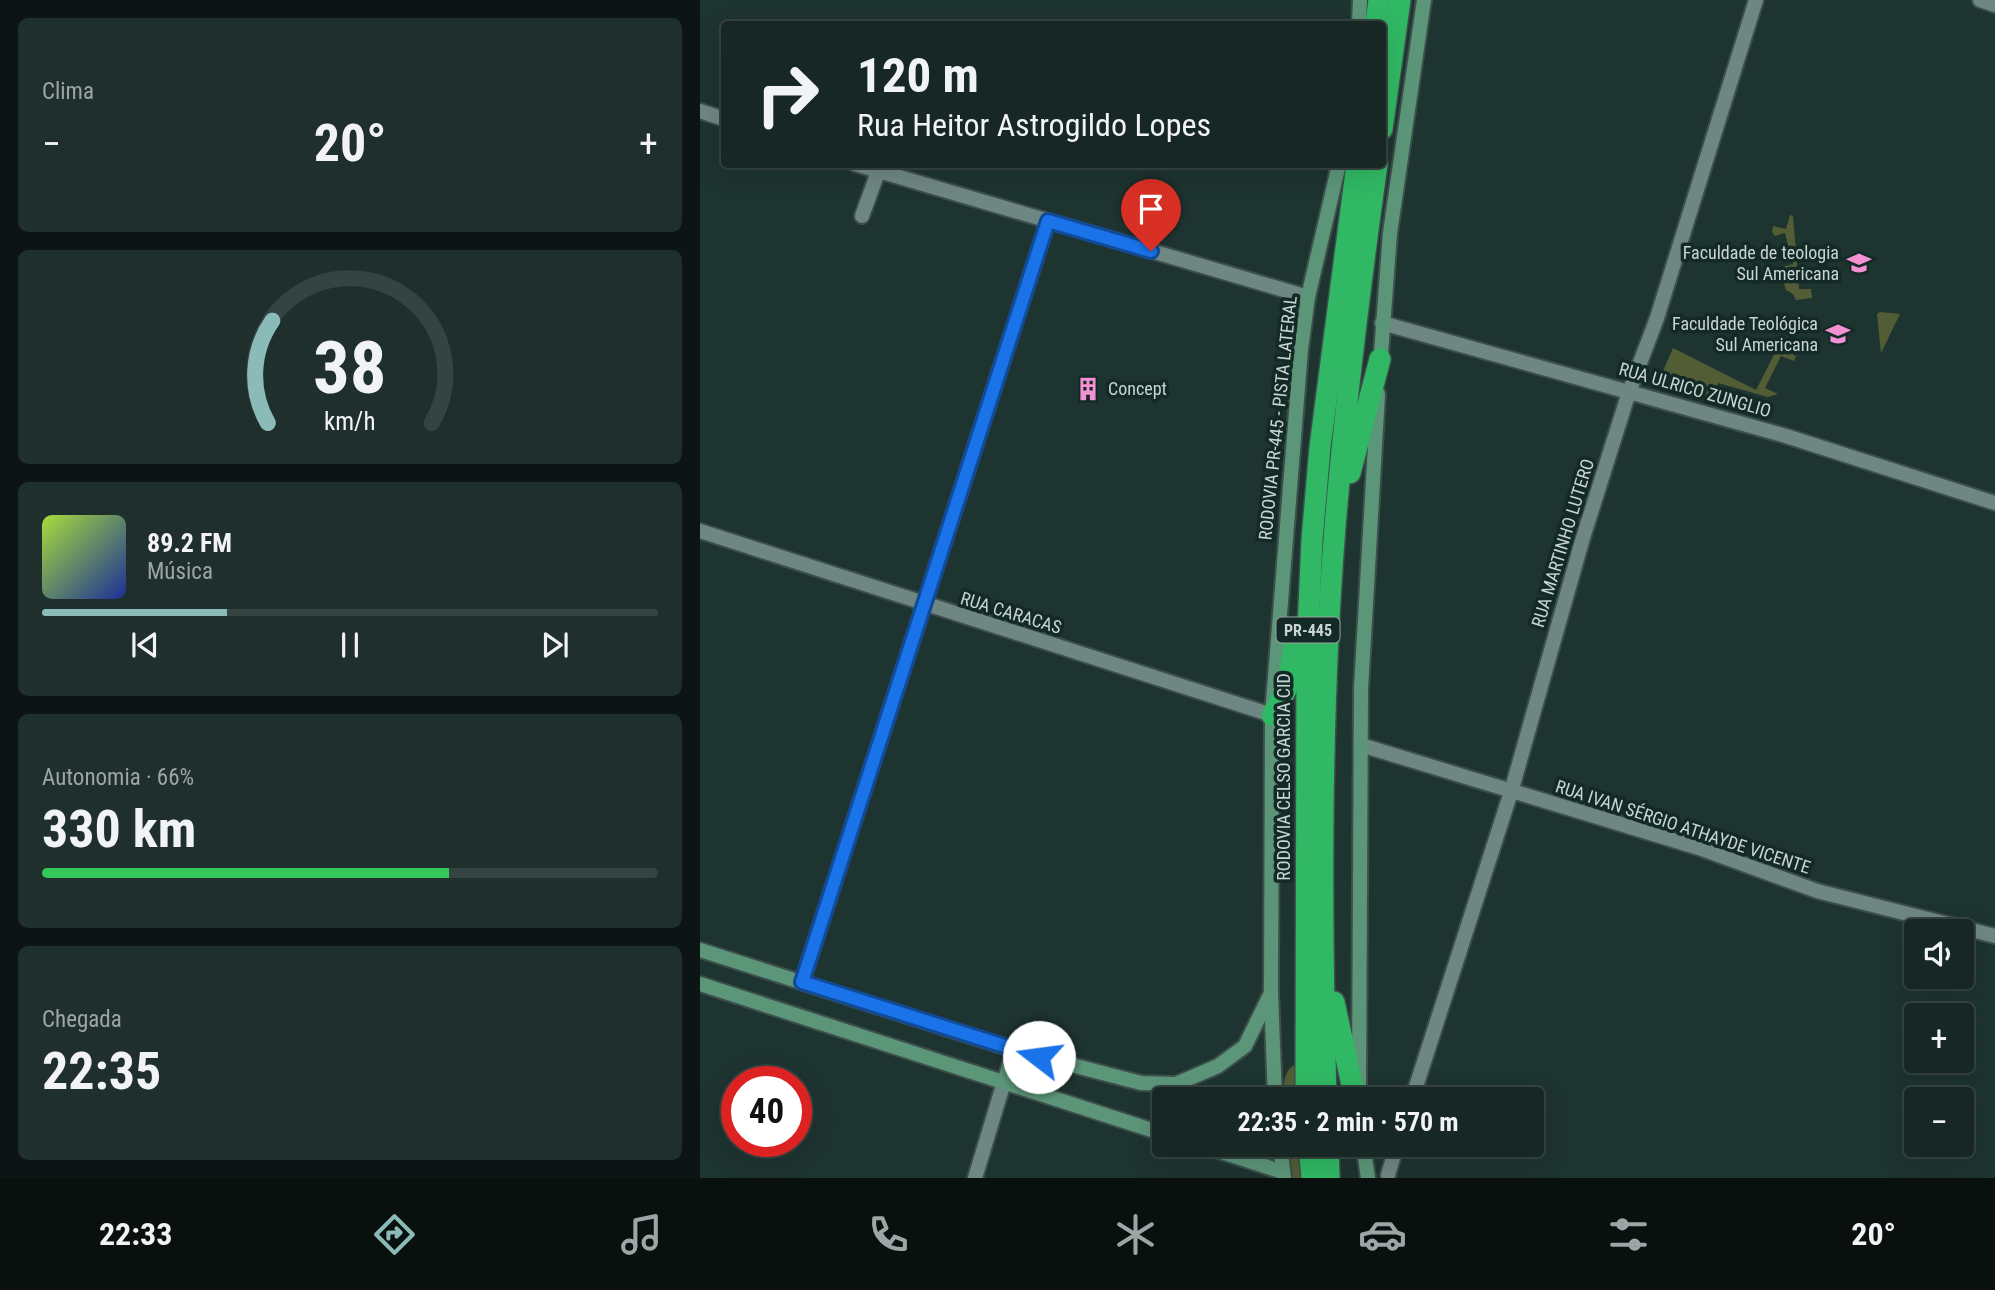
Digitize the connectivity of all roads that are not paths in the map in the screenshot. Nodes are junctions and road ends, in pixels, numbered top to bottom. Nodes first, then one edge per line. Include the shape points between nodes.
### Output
1 (1360, 0) edge
2 (1379, 0) edge
3 (1400, 0) edge
4 (1424, 0) edge
5 (1756, 0) edge
6 (1980, 0) edge
7 (1995, 5) edge
8 (1359, 21) edge
9 (1376, 21) edge
10 (1386, 100) edge
11 (700, 111) edge
12 (721, 118) edge
13 (865, 168) edge
14 (1339, 168) edge
15 (1340, 168) edge
16 (1356, 168) edge
17 (1376, 168) edge
18 (878, 173) junction
19 (862, 216) dead end
20 (1048, 221) junction
21 (1308, 297) junction
22 (1339, 305) junction
23 (1382, 323) junction
24 (1380, 359) junction
25 (1629, 392) junction
26 (1995, 503) edge
27 (1335, 529) junction
28 (700, 531) edge
29 (1312, 540) junction
30 (925, 606) junction
31 (1275, 678) joint
32 (1272, 715) junction
33 (1361, 745) junction
34 (1511, 792) junction
35 (1321, 928) junction
36 (1995, 936) edge
37 (700, 950) edge
38 (802, 982) junction
39 (700, 984) edge
40 (1271, 992) junction
41 (1014, 1050) junction
42 (1003, 1082) junction
43 (1157, 1087) edge
44 (1186, 1087) edge
45 (1275, 1087) edge
46 (1306, 1087) edge
47 (1326, 1087) edge
48 (1354, 1087) edge
49 (1357, 1087) edge
50 (1416, 1087) edge
51 (1152, 1130) edge
52 (1233, 1157) edge
53 (1281, 1157) edge
54 (1310, 1157) edge
55 (1328, 1157) edge
56 (1365, 1157) edge
57 (1395, 1157) edge
58 (1283, 1175) edge
59 (1368, 1175) edge
60 (1393, 1176) edge
61 (975, 1178) edge
62 (1312, 1178) edge
63 (1329, 1178) edge

1 - 8 street
2 - 9 highway
3 - 10 highway
4 - 23 street via 1390,233
5 - 25 street, RUA MARTINHO LUTERO via 1657,318
6 - 7 street
11 - 12 street
13 - 18 street
14 - 21 street, RODOVIA PR-445 - PISTA LATERAL
15 - 22 highway
16 - 22 highway, RODOVIA CELSO GARCIA CID / PR-445
17 - 27 highway, PR-445
18 - 19 street
18 - 20 street
20 - 21 street
20 - 30 street
21 - 31 street, RODOVIA PR-445 - PISTA LATERAL
22 - 29 highway, RODOVIA CELSO GARCIA CID / PR-445
23 - 24 street
23 - 25 street, RUA ULRICO ZUNGLIO
24 - 27 highway
24 - 33 street, PR-445
25 - 26 street, RUA ULRICO ZUNGLIO
25 - 34 street, RUA MARTINHO LUTERO
27 - 35 highway, PR-445
28 - 30 street, RUA CARACAS
29 - 32 highway via 1287,688
29 - 46 highway, RODOVIA CELSO GARCIA CID / PR-445 via 1307,650
30 - 32 street, RUA CARACAS
30 - 38 street
31 - 32 street, RODOVIA CELSO GARCIA CID
32 - 40 street, RODOVIA CELSO GARCIA CID
33 - 34 street, RUA IVAN SÉRGIO ATHAYDE VICENTE
33 - 49 street, PR-445
34 - 36 street, RUA IVAN SÉRGIO ATHAYDE VICENTE via 1699,848 1817,891
34 - 50 street, RUA MARTINHO LUTERO
35 - 47 highway, PR-445
35 - 48 highway
37 - 38 street
38 - 41 street
39 - 42 street
40 - 44 street via 1245,1046
40 - 45 street, RODOVIA CELSO GARCIA CID
41 - 42 street
41 - 43 street
42 - 51 street
42 - 61 street
52 - 58 street
53 - 58 street
54 - 62 highway
55 - 63 highway
56 - 59 street
57 - 60 street
59 - 60 street

